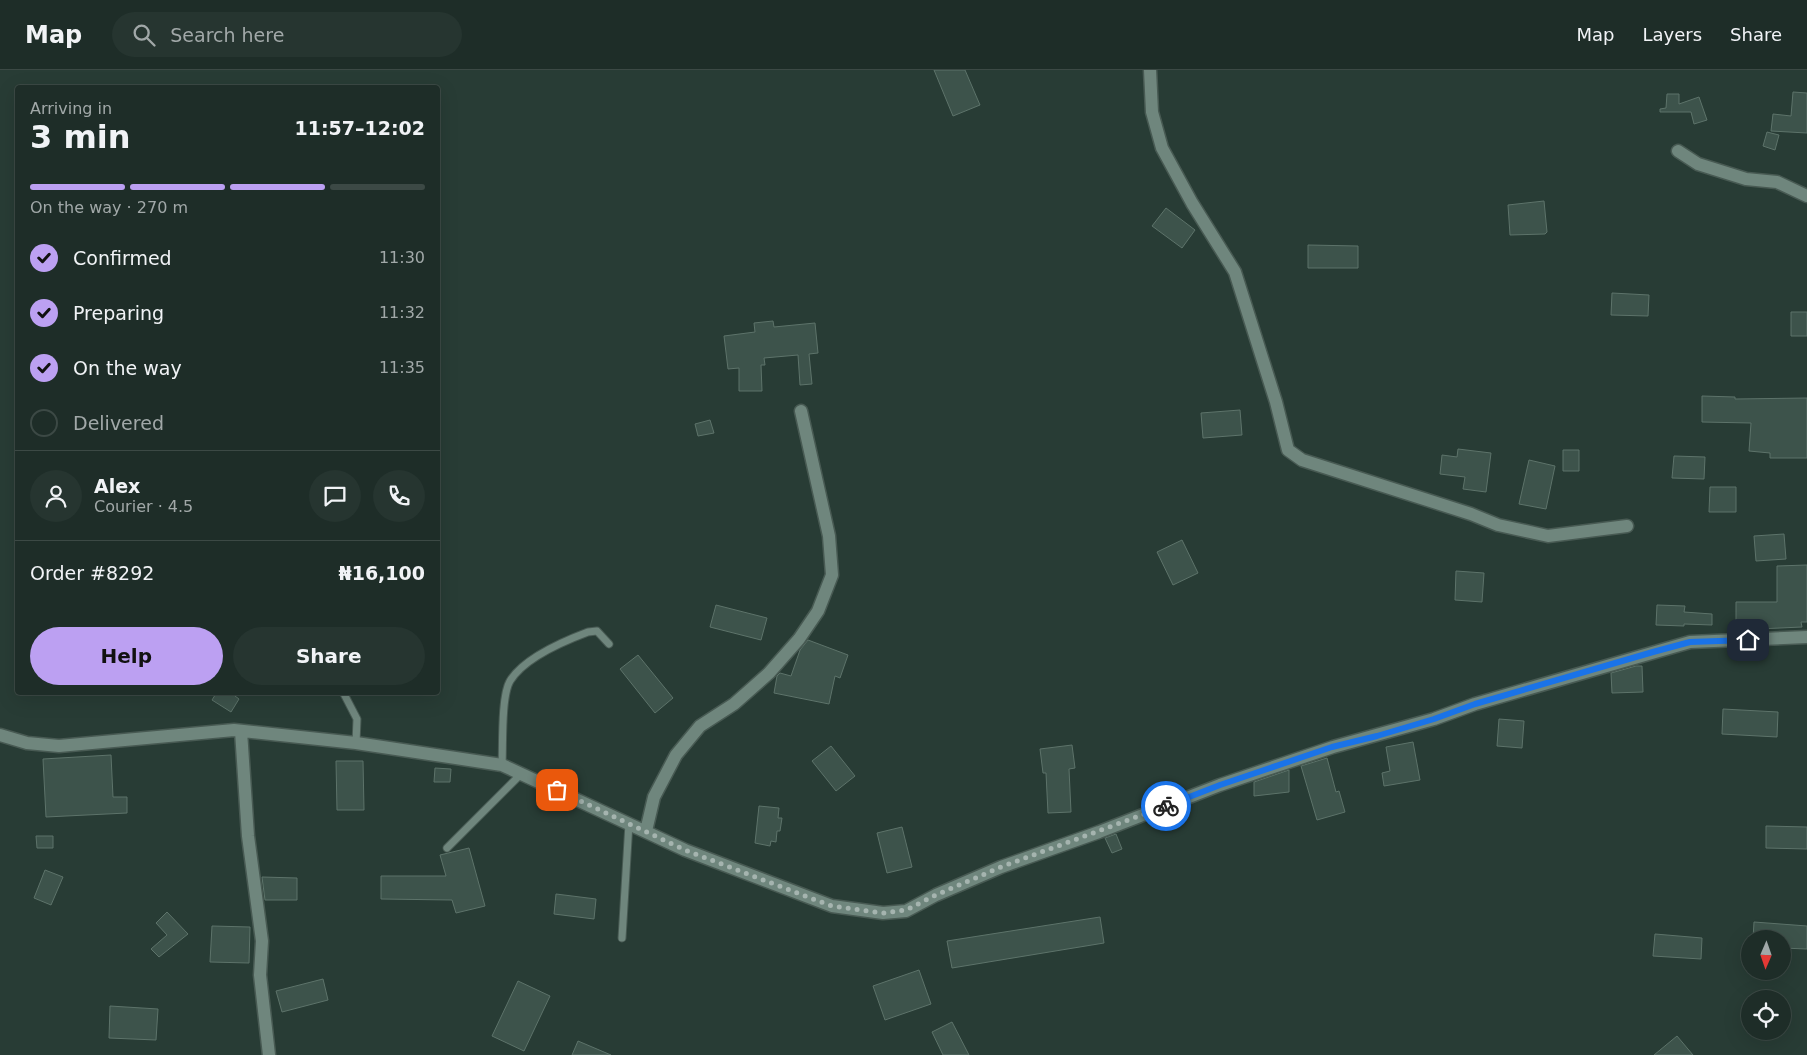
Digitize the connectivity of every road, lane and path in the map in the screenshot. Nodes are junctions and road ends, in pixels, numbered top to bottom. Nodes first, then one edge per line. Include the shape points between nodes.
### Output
1 (1150, 70) edge
2 (1678, 152) dead end
3 (1807, 196) edge
4 (801, 410) dead end
5 (1627, 526) dead end
6 (1807, 637) edge
7 (609, 644) dead end
8 (344, 695) edge
9 (241, 731) junction
10 (0, 735) edge
11 (356, 743) junction
12 (502, 765) junction
13 (521, 774) junction
14 (630, 823) junction
15 (646, 831) junction
16 (446, 848) dead end
17 (622, 938) dead end
18 (269, 1055) edge

1 - 5 street via 1152,112 1162,148 1235,272 1288,450 1302,460 1498,525 1548,536
2 - 3 street via 1698,164 1746,179 1777,182
4 - 15 street via 829,536 832,575 818,611 799,639 769,673 734,704 700,726 676,755 654,797
6 - 15 street via 1690,642 1332,747 1001,867 906,910 883,913 832,906 685,850
7 - 12 lane via 597,631 588,632 531,660 510,681 505,702
8 - 11 lane via 356,719
9 - 10 street via 59,746 27,743
9 - 11 street
9 - 18 street via 248,836 262,941 260,974
11 - 12 street
12 - 13 street
13 - 14 street
13 - 16 lane
14 - 15 street
14 - 17 lane

